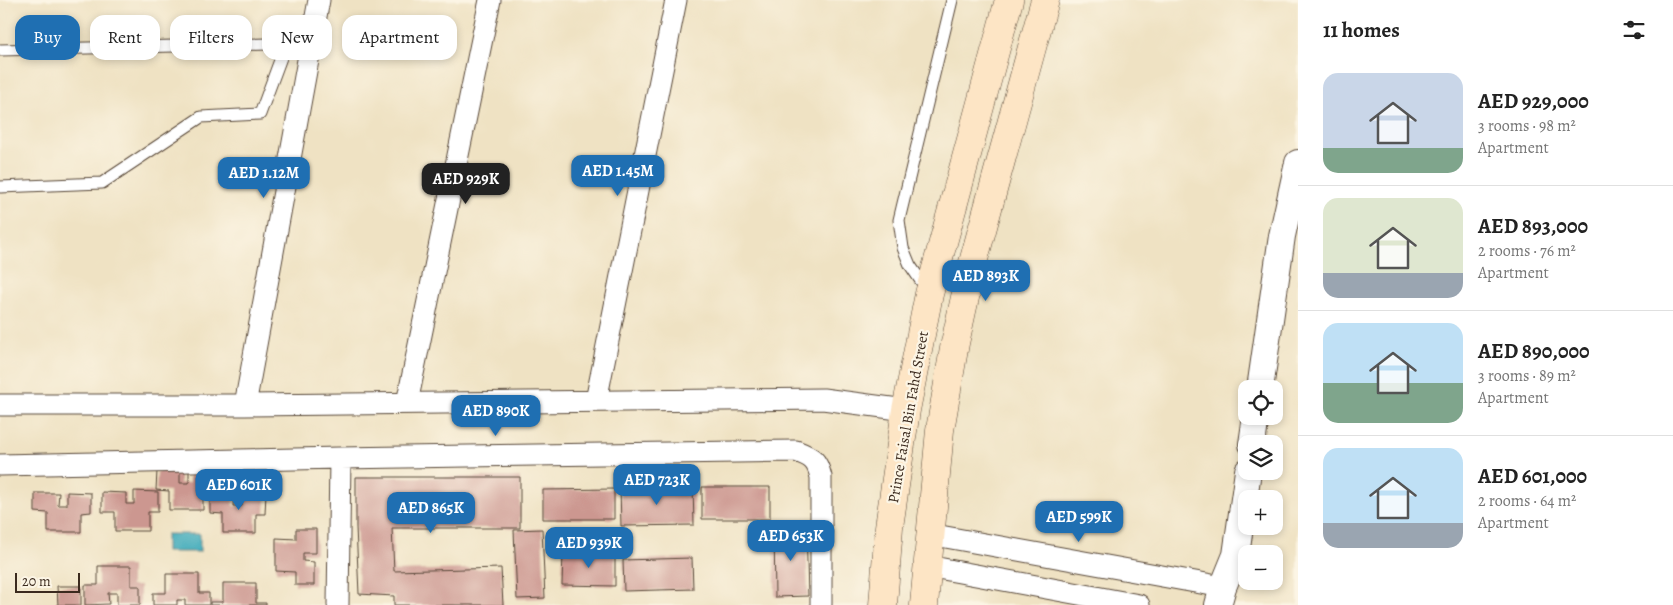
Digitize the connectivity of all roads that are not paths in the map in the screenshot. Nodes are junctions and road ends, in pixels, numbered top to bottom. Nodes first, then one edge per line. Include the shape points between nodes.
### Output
1 (319, 0) edge
2 (490, 0) edge
3 (676, 0) edge
4 (952, 0) edge
5 (1009, 0) edge
6 (1045, 0) edge
7 (316, 15) edge
8 (262, 45) edge
9 (0, 50) edge
10 (280, 60) edge
11 (308, 60) edge
12 (1297, 177) edge
13 (0, 187) edge
14 (929, 294) junction
15 (1261, 380) edge
16 (596, 401) junction
17 (407, 403) junction
18 (245, 404) junction
19 (0, 405) edge
20 (906, 410) junction
21 (340, 458) junction
22 (0, 465) edge
23 (1247, 480) edge
24 (930, 534) junction
25 (927, 566) junction
26 (1220, 596) edge
27 (338, 605) edge
28 (821, 605) edge
29 (883, 605) edge
30 (924, 605) edge
31 (1139, 605) edge

1 - 7 street
2 - 17 street
3 - 16 street
4 - 14 lane via 899,220 903,248
5 - 14 main road, Prince Faisal Bin Fahd Street
6 - 24 main road via 971,270 957,334 940,430
8 - 9 lane
10 - 13 lane via 260,114 201,117 102,183
11 - 18 street
12 - 15 street via 1282,236
14 - 20 main road, Prince Faisal Bin Fahd Street
16 - 17 street
16 - 20 street via 823,400
17 - 18 street
18 - 19 street
20 - 29 main road, Prince Faisal Bin Fahd Street
21 - 22 street
21 - 27 street
21 - 28 street via 796,451 810,456 818,465 821,477
23 - 26 street via 1236,555
24 - 25 main road
24 - 26 street
25 - 30 main road
25 - 31 street

